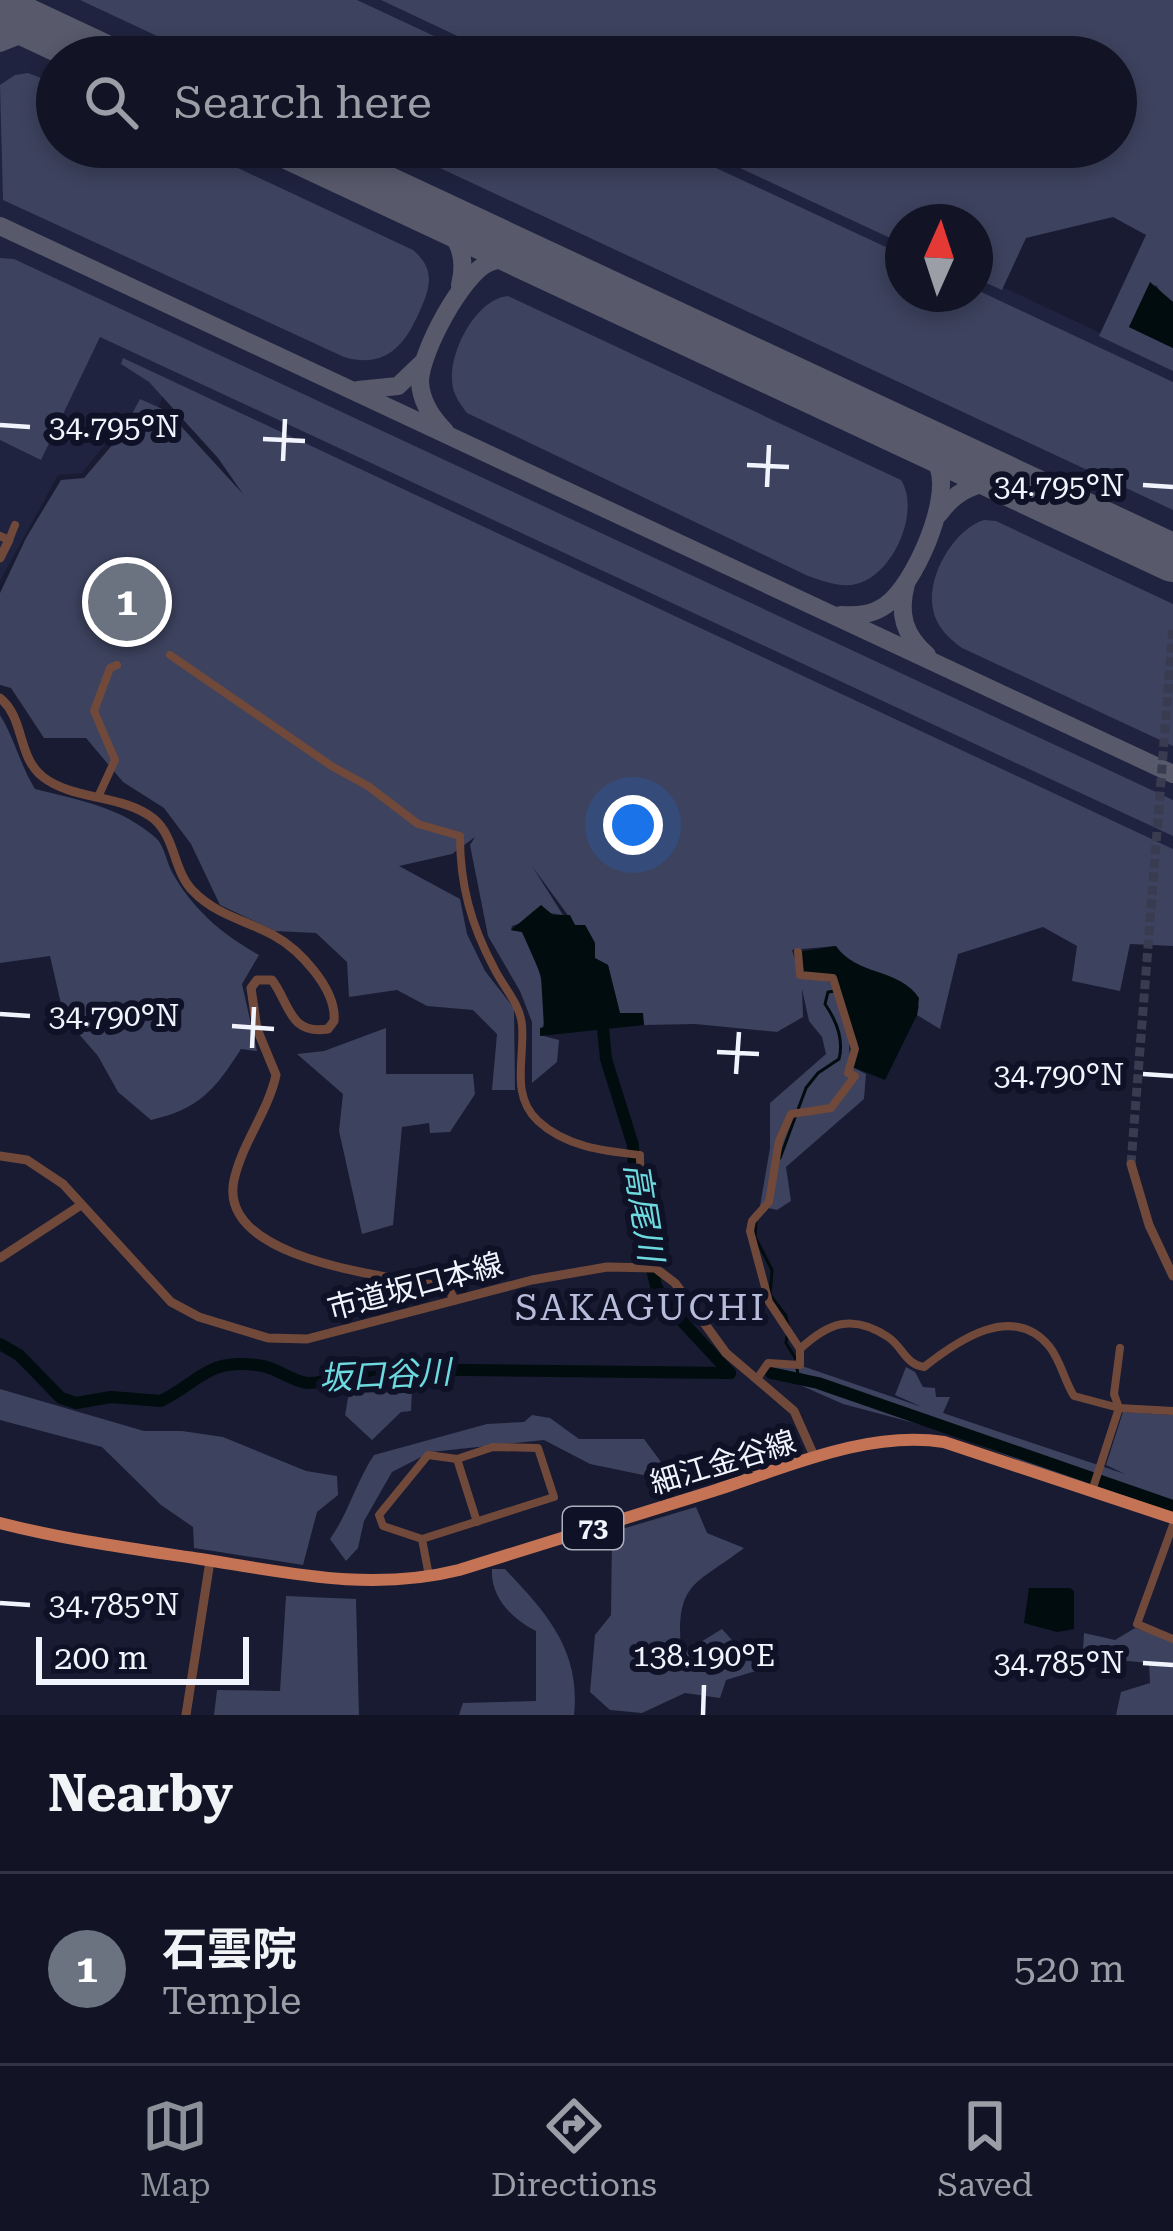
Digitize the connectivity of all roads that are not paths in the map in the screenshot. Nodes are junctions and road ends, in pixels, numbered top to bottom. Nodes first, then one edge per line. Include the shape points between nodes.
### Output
1 (15, 524) dead end
2 (4, 541) edge
3 (0, 558) edge
4 (170, 655) dead end
5 (117, 665) dead end
6 (0, 698) edge
7 (98, 797) junction
8 (798, 952) dead end
9 (0, 1156) edge
10 (1131, 1164) tunnel mouth
11 (81, 1205) junction
12 (0, 1258) edge
13 (655, 1268) junction
14 (1173, 1276) edge
15 (454, 1299) junction
16 (1120, 1348) dead end
17 (800, 1349) junction
18 (758, 1379) junction
19 (1119, 1408) junction
20 (1173, 1411) edge
21 (457, 1459) junction
22 (815, 1459) junction
23 (1093, 1488) junction
24 (1173, 1521) edge
25 (477, 1522) junction
26 (0, 1523) edge
27 (422, 1539) junction
28 (210, 1561) junction
29 (429, 1577) junction
30 (1173, 1640) edge
31 (186, 1715) edge

1 - 2 street
2 - 3 street
4 - 13 street via 418,824 460,836 463,892 522,1022 526,1108 563,1139 640,1155
5 - 7 street via 94,711 115,760
6 - 7 street via 35,770
7 - 15 street via 154,819 190,889 285,943 335,1005 328,1029 305,1029 289,1016 272,980 251,988 276,1075 234,1180 241,1218 327,1266 439,1286
8 - 17 street via 800,975 833,979 856,1049 848,1073 855,1076 831,1108 791,1114 769,1202 750,1231 766,1293
9 - 11 street, 市道坂口本線 via 46,1169
10 - 14 street
11 - 12 street
11 - 15 street, 市道坂口本線 via 171,1302 268,1338 308,1339
13 - 15 street, 市道坂口本線 via 532,1280
13 - 18 street
16 - 19 street
17 - 18 street via 796,1365 768,1363
17 - 19 street via 825,1327 852,1323 889,1337 924,1367 985,1328 1020,1328 1049,1346 1074,1396
18 - 22 street via 794,1411
19 - 20 street
19 - 23 street
21 - 25 street
21 - 25 street via 494,1447 538,1448 549,1481 554,1497
21 - 27 street via 428,1455 379,1515 383,1526
22 - 23 main road, 細江金谷線 / 73 via 922,1439
22 - 29 main road, 細江金谷線 / 73
23 - 24 main road, 細江金谷線 / 73
24 - 30 street via 1137,1624
25 - 27 street
26 - 28 main road, 細江金谷線 / 73
27 - 29 street
28 - 29 main road, 細江金谷線 / 73 via 328,1580
28 - 31 street

